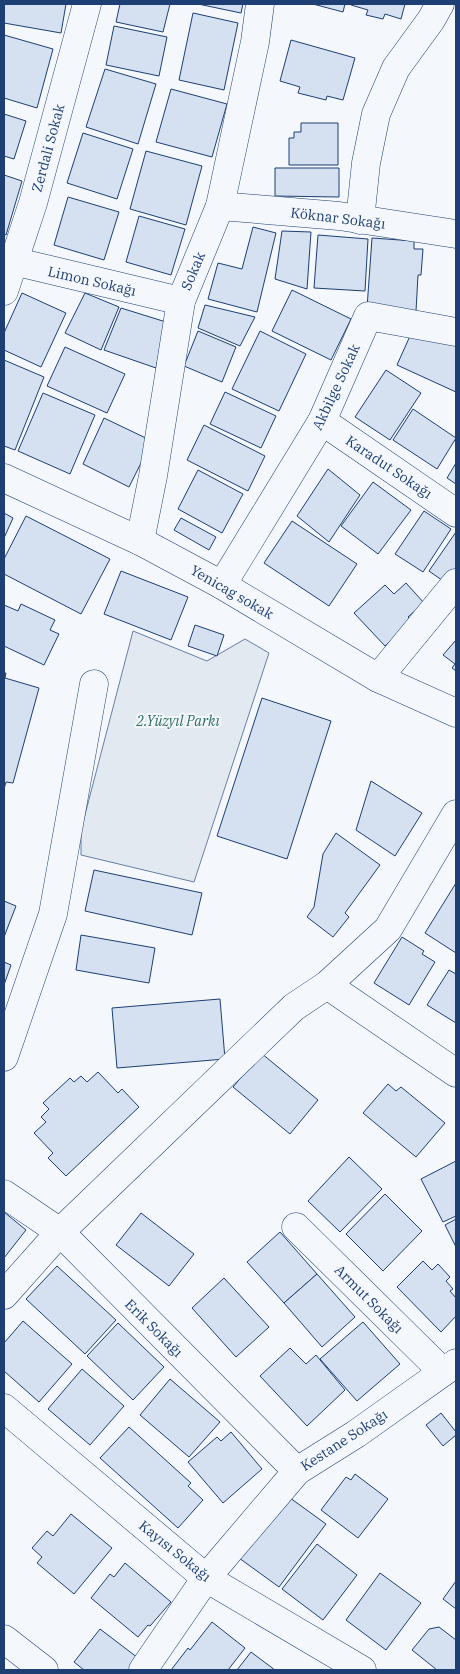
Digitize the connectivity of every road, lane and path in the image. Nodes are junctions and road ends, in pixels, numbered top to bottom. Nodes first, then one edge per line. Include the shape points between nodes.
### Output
1 (87, 4) edge
2 (260, 4) edge
3 (440, 4) edge
4 (220, 206) junction
5 (360, 220) junction
6 (456, 234) edge
7 (8, 261) edge
8 (4, 291) edge
9 (181, 301) junction
10 (456, 332) edge
11 (322, 421) junction
12 (4, 478) edge
13 (456, 513) edge
14 (140, 541) junction
15 (456, 582) edge
16 (222, 585) junction
17 (378, 678) junction
18 (94, 684) dead end
19 (456, 713) edge
20 (456, 814) edge
21 (327, 985) junction
22 (4, 1057) edge
23 (456, 1073) edge
24 (4, 1194) edge
25 (296, 1226) dead end
26 (60, 1232) junction
27 (4, 1295) edge
28 (450, 1368) edge
29 (4, 1408) edge
30 (297, 1471) junction
31 (206, 1578) junction
32 (4, 1639) edge
33 (44, 1670) edge
34 (143, 1670) edge
35 (362, 1670) edge

1 - 7 street, Zerdali Sokak via 33,203
2 - 4 street, Sokak
3 - 5 street via 396,68 376,114 366,162
4 - 5 street, Köknar Sokağı
4 - 9 street, Sokak
5 - 6 street, Köknar Sokağı
7 - 8 street, Zerdali Sokak
7 - 9 street, Limon Sokağı
9 - 14 street, Sokak
10 - 11 street, Akbilge Sokak via 368,316
11 - 13 street, Karadut Sokağı
11 - 16 street, Akbilge Sokak
12 - 14 street, Yenicag sokak
14 - 16 street, Yenicag sokak
15 - 17 street
16 - 17 street, Yenicag sokak
17 - 19 street, Yenicag sokak
18 - 22 street via 53,914
20 - 21 street via 388,929
21 - 23 street
21 - 26 street via 294,1007
24 - 26 street, Erik Sokağı
25 - 28 street, Armut Sokağı
26 - 27 street
26 - 30 street, Erik Sokağı
28 - 30 street, Kestane Sokağı
29 - 31 street, Kayısı Sokağı
30 - 31 street, Kestane Sokağı
31 - 34 street, Kestane Sokağı
31 - 35 street, Kayısı Sokağı
32 - 33 street

